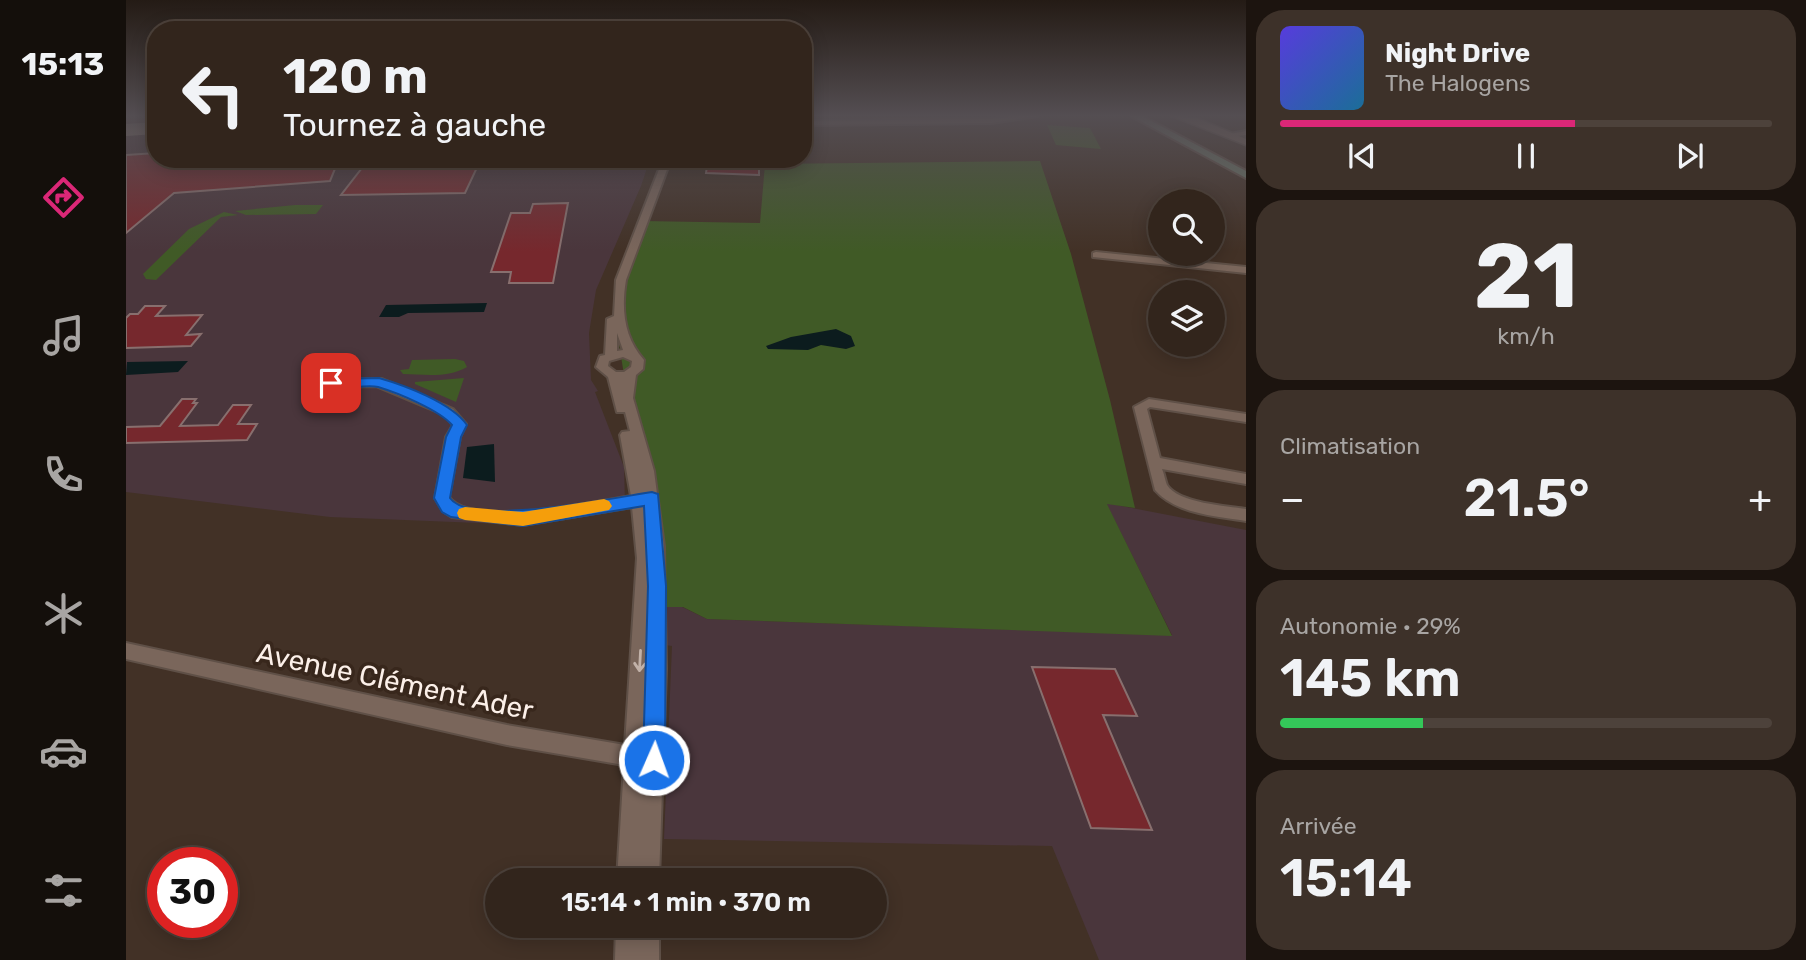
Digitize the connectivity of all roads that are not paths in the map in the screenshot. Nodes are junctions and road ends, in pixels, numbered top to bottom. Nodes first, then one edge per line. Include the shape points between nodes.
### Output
1 (1220, 161) edge
2 (660, 168) edge
3 (661, 168) edge
4 (1246, 173) edge
5 (1096, 255) dead end
6 (1246, 271) edge
7 (631, 354) junction
8 (611, 355) junction
9 (622, 375) junction
10 (331, 383) dead end
11 (1246, 418) edge
12 (1154, 462) junction
13 (1246, 480) edge
14 (646, 499) junction
15 (1246, 515) edge
16 (126, 651) edge
17 (644, 759) junction
18 (630, 868) edge
19 (648, 868) edge
20 (627, 938) edge
21 (648, 938) edge
22 (627, 960) edge
23 (647, 960) edge

1 - 4 main road
2 - 8 street via 614,282
3 - 7 street via 618,298 619,328
5 - 6 street
7 - 8 street
7 - 9 street via 640,363
8 - 9 street via 602,367
9 - 14 street
10 - 14 street via 379,382 449,412 460,425 453,437 442,498 457,513 523,519
11 - 12 street via 1143,404 1140,410
12 - 13 street
12 - 15 street via 1160,486 1171,498
14 - 17 street via 657,598
16 - 17 street, Avenue Clément Ader via 507,735
17 - 18 street
17 - 19 street
20 - 22 street
21 - 23 street

